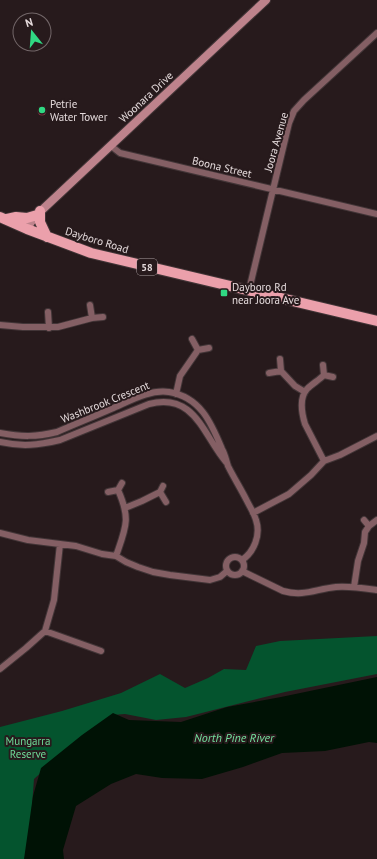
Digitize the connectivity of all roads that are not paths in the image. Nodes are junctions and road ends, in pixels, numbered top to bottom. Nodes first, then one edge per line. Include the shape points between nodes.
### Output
1 (266, 0) edge
2 (377, 33) edge
3 (111, 146) junction
4 (273, 189) junction
5 (39, 213) junction
6 (377, 214) edge
7 (3, 218) edge
8 (27, 229) junction
9 (47, 237) junction
10 (249, 290) junction
11 (90, 305) dead end
12 (48, 312) dead end
13 (103, 317) dead end
14 (92, 318) junction
15 (377, 321) edge
16 (0, 325) edge
17 (49, 328) junction
18 (192, 339) dead end
19 (209, 348) dead end
20 (198, 350) junction
21 (280, 359) dead end
22 (323, 365) dead end
23 (280, 371) junction
24 (269, 373) dead end
25 (324, 375) junction
26 (334, 376) dead end
27 (305, 392) junction
28 (176, 394) junction
29 (0, 433) edge
30 (377, 436) edge
31 (0, 442) edge
32 (324, 461) junction
33 (227, 464) junction
34 (122, 483) dead end
35 (163, 486) dead end
36 (118, 490) junction
37 (108, 492) dead end
38 (160, 492) junction
39 (166, 502) dead end
40 (125, 508) junction
41 (253, 513) junction
42 (364, 520) dead end
43 (377, 520) edge
44 (368, 526) junction
45 (0, 534) edge
46 (60, 544) junction
47 (116, 556) junction
48 (242, 560) junction
49 (242, 571) junction
50 (227, 572) junction
51 (354, 587) junction
52 (377, 590) edge
53 (45, 630) junction
54 (101, 651) dead end
55 (0, 669) edge

1 - 3 street, Woonara Drive
2 - 4 street, Joora Avenue via 294,111
3 - 4 street, Boona Street via 120,153
3 - 5 street, Woonara Drive
4 - 6 street, Boona Street
4 - 10 street, Joora Avenue
5 - 7 main road via 27,218
5 - 8 street, Woonara Drive
5 - 9 main road
7 - 8 main road, Dayboro Road / 58
8 - 9 main road, Dayboro Road / 58
9 - 10 main road, Dayboro Road / 58 via 91,253
10 - 15 main road, Dayboro Road / 58
11 - 14 street
12 - 17 street
13 - 14 street
14 - 17 street
16 - 17 street
18 - 20 street
19 - 20 street
20 - 28 street via 180,376
21 - 23 street
22 - 25 street
23 - 24 street
23 - 27 street
25 - 26 street
25 - 27 street
27 - 32 street via 303,418
28 - 29 street, Washbrook Crescent via 151,393 58,432 31,436
28 - 33 street, Washbrook Crescent via 198,406 204,413 223,450
30 - 32 street
31 - 33 street, Washbrook Crescent via 24,446 48,443 149,404 166,402 182,406 194,415
32 - 41 street via 289,494
33 - 41 street, Washbrook Crescent
34 - 36 street
35 - 38 street
36 - 37 street
36 - 40 street
38 - 39 street
38 - 40 street
40 - 47 street via 126,526
41 - 48 street, Washbrook Crescent via 257,520 256,543
42 - 44 street
43 - 44 street
44 - 51 street
45 - 46 street
46 - 47 street
46 - 53 street via 54,600
47 - 50 street via 138,567 170,575 210,580
48 - 49 street
48 - 50 street via 233,557 228,560 225,566
49 - 50 street via 238,575
49 - 51 street via 290,593
51 - 52 street
53 - 54 street
53 - 55 street

